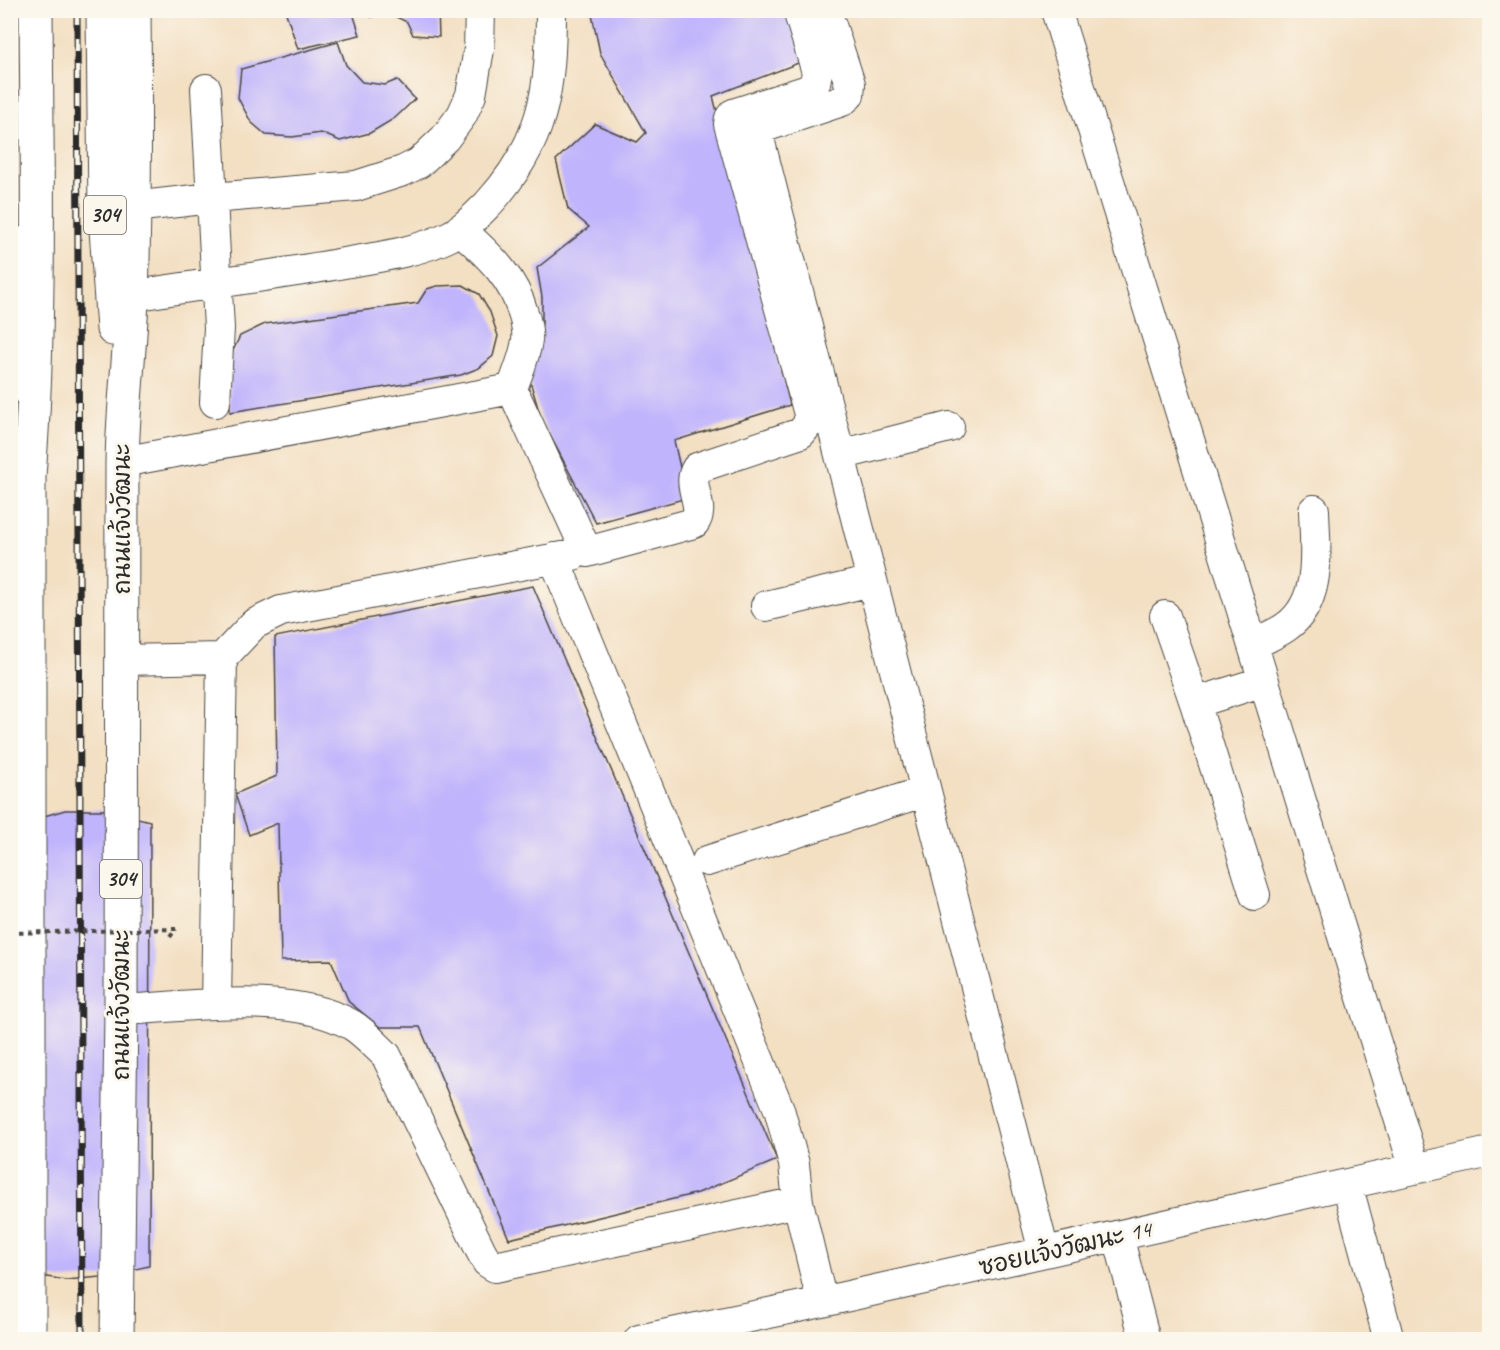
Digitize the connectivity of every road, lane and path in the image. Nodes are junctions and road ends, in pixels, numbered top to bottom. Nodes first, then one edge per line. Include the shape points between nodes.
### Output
1 (36, 10) edge
2 (103, 10) edge
3 (134, 10) edge
4 (480, 10) edge
5 (551, 10) edge
6 (798, 10) edge
7 (826, 10) edge
8 (1056, 10) edge
9 (206, 89) dead end
10 (212, 198) junction
11 (133, 207) junction
12 (460, 229) junction
13 (10, 240) edge
14 (217, 282) junction
15 (132, 296) junction
16 (512, 389) junction
17 (215, 402) dead end
18 (123, 419) junction
19 (949, 427) dead end
20 (840, 454) junction
21 (122, 462) junction
22 (29, 476) junction
23 (20, 510) edge
24 (1314, 510) dead end
25 (587, 552) junction
26 (554, 558) junction
27 (873, 581) junction
28 (766, 606) dead end
29 (1165, 616) dead end
30 (1253, 645) junction
31 (222, 658) junction
32 (122, 660) junction
33 (1264, 681) junction
34 (1195, 703) junction
35 (926, 790) junction
36 (19, 846) edge
37 (707, 861) dead end
38 (1255, 895) dead end
39 (10, 933) edge
40 (170, 937) dead end
41 (216, 1004) junction
42 (121, 1010) junction
43 (1490, 1152) edge
44 (1415, 1169) junction
45 (1347, 1184) junction
46 (798, 1202) junction
47 (1118, 1236) junction
48 (20, 1243) edge
49 (1044, 1252) junction
50 (822, 1302) junction
51 (29, 1340) edge
52 (117, 1340) edge
53 (639, 1340) edge
54 (1145, 1340) edge
55 (1389, 1340) edge

1 - 22 main road via 38,324
2 - 18 main road, ถนนแจ้งวัฒนะ / 304 via 108,271
3 - 11 main road, ถนนแจ้งวัฒนะ / 304
4 - 10 street via 479,49 471,95 445,138 419,163 356,186
5 - 12 street via 548,87 539,123 500,190
6 - 25 street via 817,72 815,83 808,90 733,114 729,124 809,423 801,433 697,468 693,481 699,512 691,524
7 - 20 street via 850,84 849,95 842,101 764,127 759,131 759,139
8 - 30 street
9 - 10 street
10 - 11 street
10 - 14 street
11 - 15 main road, ถนนแจ้งวัฒนะ / 304
12 - 14 street via 387,256
12 - 16 street via 502,269 521,303 527,339
13 - 22 main road via 15,358
14 - 15 street
14 - 17 street
15 - 18 main road, ถนนแจ้งวัฒนะ / 304
16 - 21 street
16 - 25 street
18 - 21 main road, ถนนแจ้งวัฒนะ / 304
19 - 20 street
20 - 27 street
21 - 32 main road, ถนนแจ้งวัฒนะ / 304
22 - 23 main road
23 - 36 main road
24 - 30 street via 1316,567 1311,592 1287,626
25 - 26 street
26 - 31 street via 281,611 254,624
26 - 46 street via 778,1109 794,1164
27 - 28 street
27 - 35 street
29 - 34 street
30 - 33 street
31 - 32 street
31 - 41 street
32 - 42 main road, ถนนแจ้งวัฒนะ / 304
33 - 34 street
33 - 44 street
34 - 38 street
35 - 37 street
35 - 49 street
36 - 48 main road
39 - 40 path, bridge via 176,929
41 - 42 street
41 - 46 street via 294,1006 351,1025 370,1040 386,1056 480,1250 495,1267
42 - 52 main road, ถนนแจ้งวัฒนะ / 304
43 - 44 street, ซอยแจ้งวัฒนะ 14
44 - 45 street, ซอยแจ้งวัฒนะ 14
45 - 47 street, ซอยแจ้งวัฒนะ 14
45 - 55 street
46 - 50 street
47 - 49 street, ซอยแจ้งวัฒนะ 14
47 - 54 street
48 - 51 main road
49 - 50 street, ซอยแจ้งวัฒนะ 14
50 - 53 street, ซอยแจ้งวัฒนะ 14

